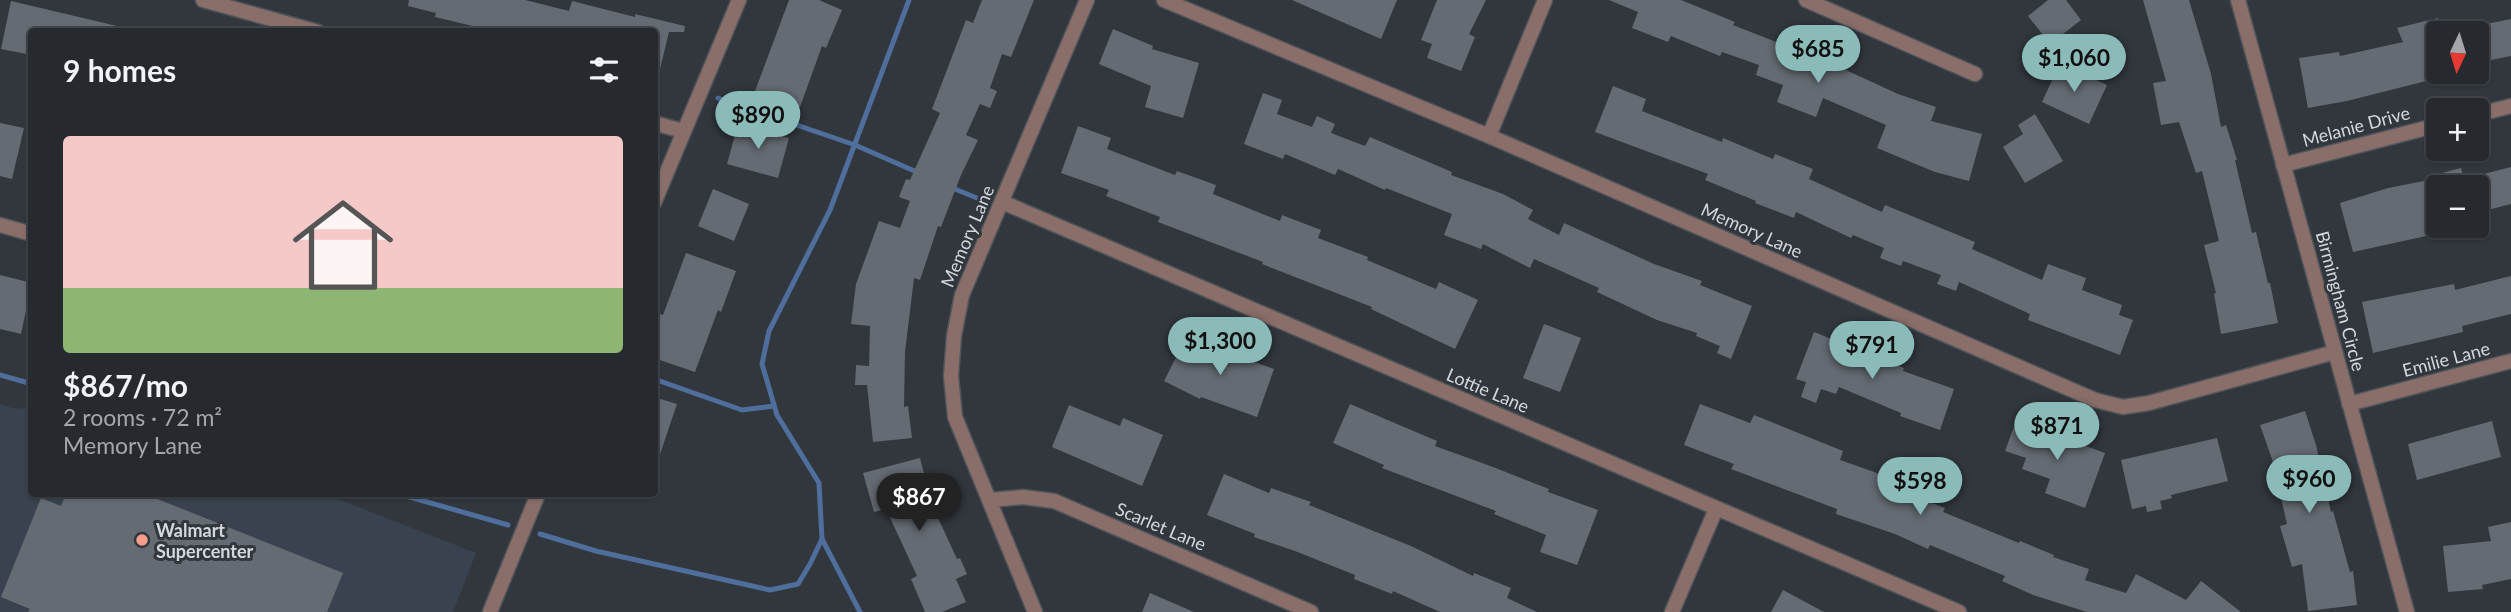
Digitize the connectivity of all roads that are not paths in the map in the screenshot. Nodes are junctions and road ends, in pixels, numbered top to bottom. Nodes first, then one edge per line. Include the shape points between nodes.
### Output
1 (203, 0) edge
2 (738, 0) edge
3 (1087, 0) edge
4 (1164, 0) edge
5 (1545, 0) edge
6 (1806, 0) edge
7 (2238, 0) edge
8 (304, 28) edge
9 (1975, 74) dead end
10 (2511, 106) edge
11 (2489, 112) edge
12 (658, 124) edge
13 (2426, 128) edge
14 (683, 131) junction
15 (1489, 136) junction
16 (2283, 165) junction
17 (658, 193) edge
18 (1002, 202) junction
19 (0, 225) edge
20 (28, 233) edge
21 (2335, 352) junction
22 (2511, 361) edge
23 (2349, 404) junction
24 (537, 497) edge
25 (990, 500) junction
26 (1716, 509) junction
27 (490, 612) edge
28 (1035, 612) edge
29 (1311, 612) edge
30 (1672, 612) edge
31 (1959, 612) edge
32 (2407, 612) edge

1 - 8 street
2 - 14 street
3 - 18 street, Memory Lane
4 - 15 street, Memory Lane
5 - 15 street
6 - 9 street
7 - 16 street, Birmingham Circle
10 - 11 street
12 - 14 street
13 - 16 street, Melanie Drive
14 - 17 street
15 - 21 street, Memory Lane via 2123,407
16 - 21 street, Birmingham Circle
18 - 25 street, Memory Lane via 962,295 951,376 955,417
18 - 26 street, Lottie Lane
19 - 20 street
21 - 23 street, Birmingham Circle
22 - 23 street, Emilie Lane
23 - 32 street, Birmingham Circle
24 - 27 street
25 - 28 street, Memory Lane
25 - 29 street, Scarlet Lane via 1023,496 1054,501
26 - 30 street
26 - 31 street, Lottie Lane

